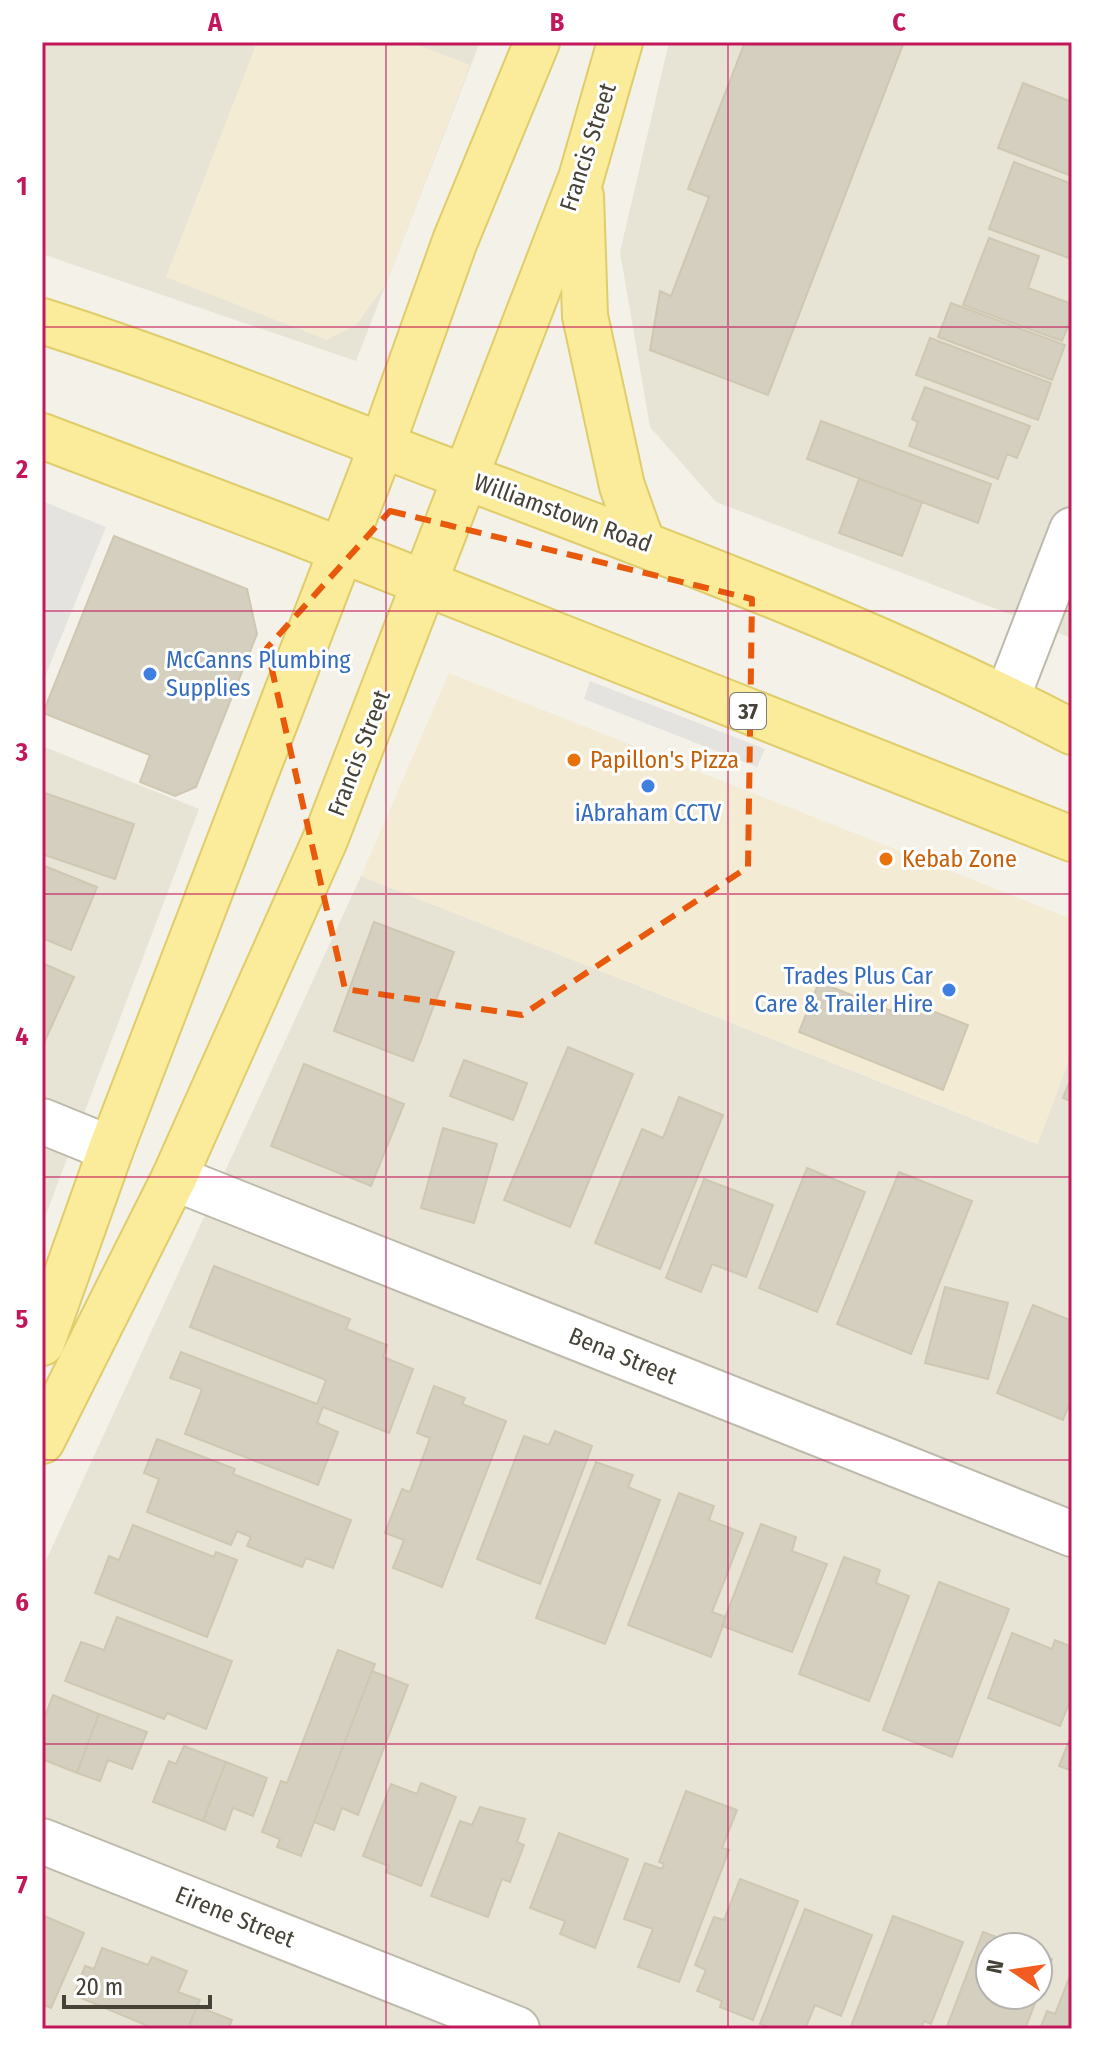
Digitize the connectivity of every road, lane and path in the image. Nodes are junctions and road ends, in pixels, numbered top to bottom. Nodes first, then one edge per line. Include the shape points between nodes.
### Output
1 (537, 42) edge
2 (620, 42) edge
3 (581, 178) junction
4 (42, 321) edge
5 (42, 436) edge
6 (382, 445) junction
7 (464, 477) junction
8 (1072, 530) edge
9 (642, 542) junction
10 (342, 550) junction
11 (423, 584) junction
12 (1007, 698) junction
13 (1072, 732) edge
14 (1072, 839) edge
15 (42, 1121) edge
16 (111, 1149) junction
17 (174, 1178) junction
18 (42, 1343) edge
19 (42, 1441) edge
20 (1072, 1534) edge
21 (42, 1841) edge
22 (517, 2029) edge

1 - 6 main road via 455,241
2 - 3 main road, Francis Street
3 - 7 main road, Francis Street
3 - 9 main road via 585,316 622,486
4 - 6 main road, Williamstown Road
5 - 10 main road, 37
6 - 7 main road, Williamstown Road
6 - 10 main road
7 - 9 main road, Williamstown Road
7 - 11 main road, Francis Street
8 - 12 street
9 - 12 main road, Williamstown Road
10 - 11 main road, 37
10 - 16 main road
11 - 14 main road, 37
11 - 17 main road, Francis Street via 325,840
12 - 13 main road, Williamstown Road
15 - 16 street
16 - 18 main road
17 - 19 main road, Francis Street
17 - 20 street, Bena Street
21 - 22 street, Eirene Street

